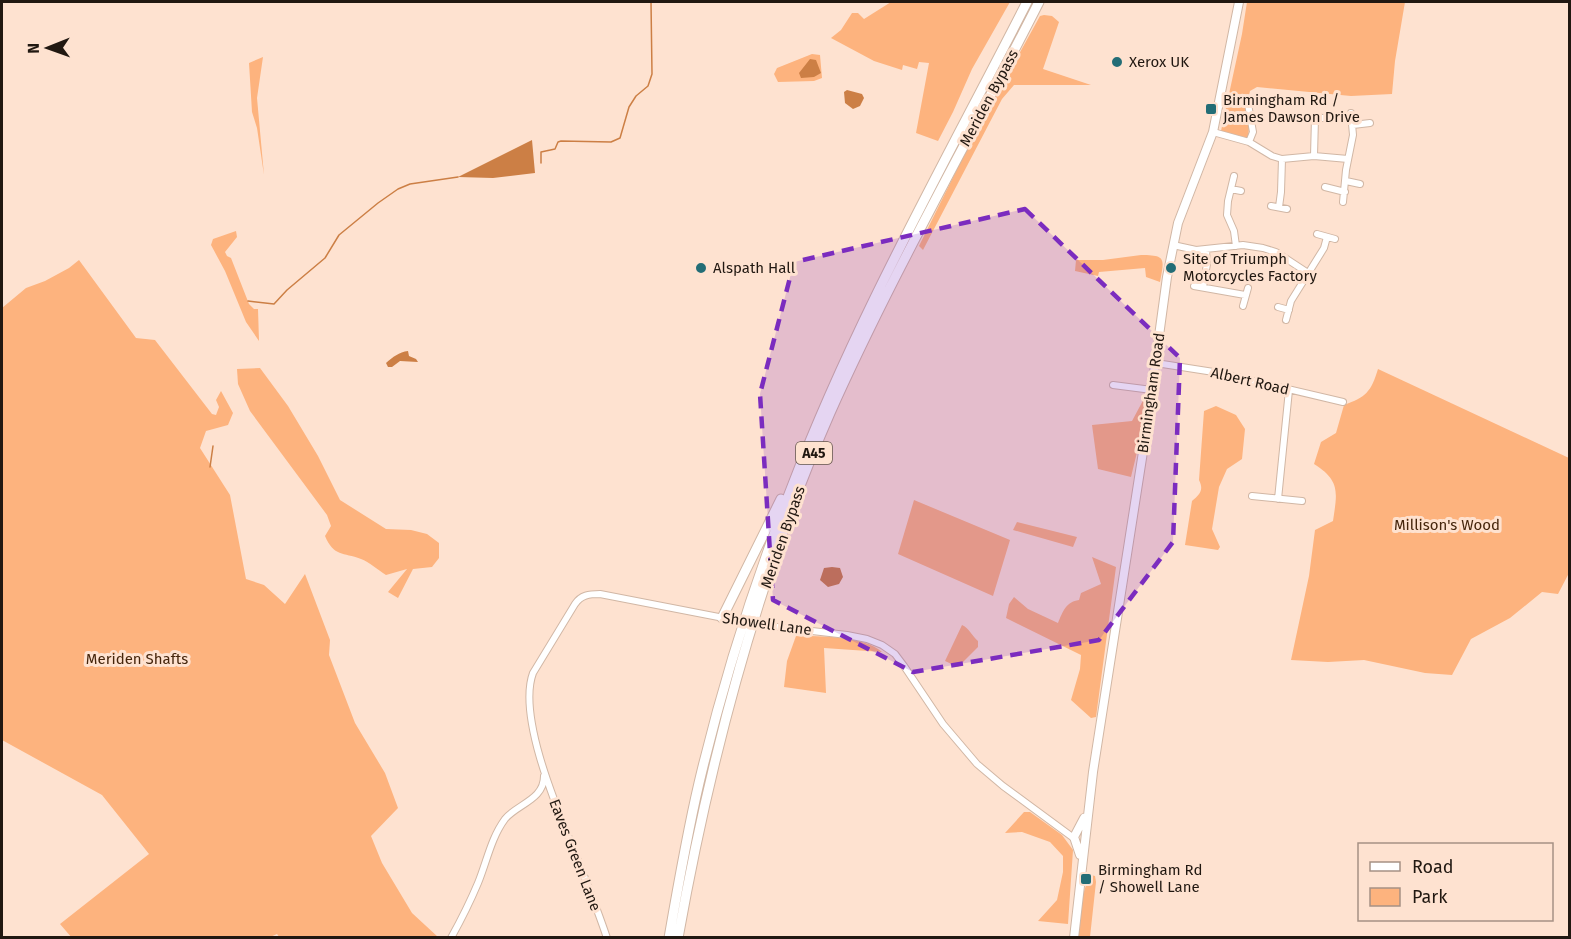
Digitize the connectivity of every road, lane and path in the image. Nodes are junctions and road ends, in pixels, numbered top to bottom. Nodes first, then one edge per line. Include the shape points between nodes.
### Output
1 (1027, 2) edge
2 (1040, 2) edge
3 (1239, 2) edge
4 (1248, 104) dead end
5 (1294, 106) dead end
6 (1351, 113) dead end
7 (1294, 116) junction
8 (1283, 117) dead end
9 (1315, 118) junction
10 (1323, 118) dead end
11 (1242, 122) dead end
12 (1251, 122) junction
13 (1370, 123) dead end
14 (1353, 125) junction
15 (1213, 132) junction
16 (1249, 142) junction
17 (1314, 156) junction
18 (1282, 159) junction
19 (1348, 159) junction
20 (1234, 176) dead end
21 (1346, 181) junction
22 (1360, 184) dead end
23 (1325, 187) dead end
24 (1231, 189) junction
25 (1241, 191) dead end
26 (1345, 192) junction
27 (1343, 202) dead end
28 (1287, 209) dead end
29 (1317, 234) dead end
30 (1327, 237) junction
31 (1335, 239) dead end
32 (1173, 245) junction
33 (1236, 246) junction
34 (1206, 250) junction
35 (1308, 273) junction
36 (1194, 286) dead end
37 (1203, 287) junction
38 (1248, 288) dead end
39 (1245, 295) junction
40 (1243, 306) dead end
41 (1278, 307) dead end
42 (1289, 310) junction
43 (1286, 320) dead end
44 (1155, 363) junction
45 (1113, 385) dead end
46 (1152, 390) junction
47 (1289, 390) junction
48 (1343, 402) dead end
49 (793, 482) junction
50 (1252, 496) dead end
51 (1278, 499) junction
52 (1302, 501) dead end
53 (722, 618) junction
54 (544, 773) junction
55 (539, 792) junction
56 (552, 794) junction
57 (1079, 837) junction
58 (451, 938) edge
59 (607, 938) edge
60 (669, 938) edge
61 (678, 938) edge
62 (1074, 938) edge

1 - 49 highway, Meriden Bypass / A45 via 865,317
2 - 61 highway, Meriden Bypass / A45 via 872,325 807,468 735,686 699,826
3 - 15 main road, Birmingham Road
4 - 12 street
5 - 7 street
6 - 14 street
7 - 8 street
7 - 9 street
9 - 10 street
9 - 17 street
11 - 12 street
12 - 16 street
13 - 14 street
14 - 19 street
15 - 16 street
15 - 32 main road, Birmingham Road
16 - 18 street
17 - 18 street
17 - 19 street
18 - 28 street via 1281,192 1275,206
19 - 21 street
20 - 24 street
21 - 22 street
21 - 26 street
23 - 26 street
24 - 25 street
24 - 33 street via 1227,215
26 - 27 street
29 - 30 street
30 - 31 street
30 - 35 street
32 - 34 street
32 - 44 main road, Birmingham Road
33 - 34 street
33 - 35 street via 1276,252
34 - 37 street via 1208,264
35 - 42 street
36 - 37 street
37 - 39 street
38 - 39 street
39 - 40 street
41 - 42 street
42 - 43 street
44 - 46 main road, Birmingham Road
44 - 47 street, Albert Road via 1220,373
45 - 46 street
46 - 57 main road, Birmingham Road via 1090,792
47 - 48 street, Albert Road
47 - 51 street
49 - 53 highway
49 - 60 highway, Meriden Bypass / A45 via 757,583 716,720 699,784
50 - 51 street
51 - 52 street
53 - 54 street, Showell Lane via 600,594 580,598 530,682 530,711
53 - 57 street, Showell Lane, bridge via 848,635 882,645 904,666 943,724 977,764 1065,832
54 - 55 street
54 - 56 street, Eaves Green Lane
55 - 56 street
55 - 58 street via 507,817 494,837 477,885
56 - 59 street, Eaves Green Lane
57 - 62 main road via 1080,885

